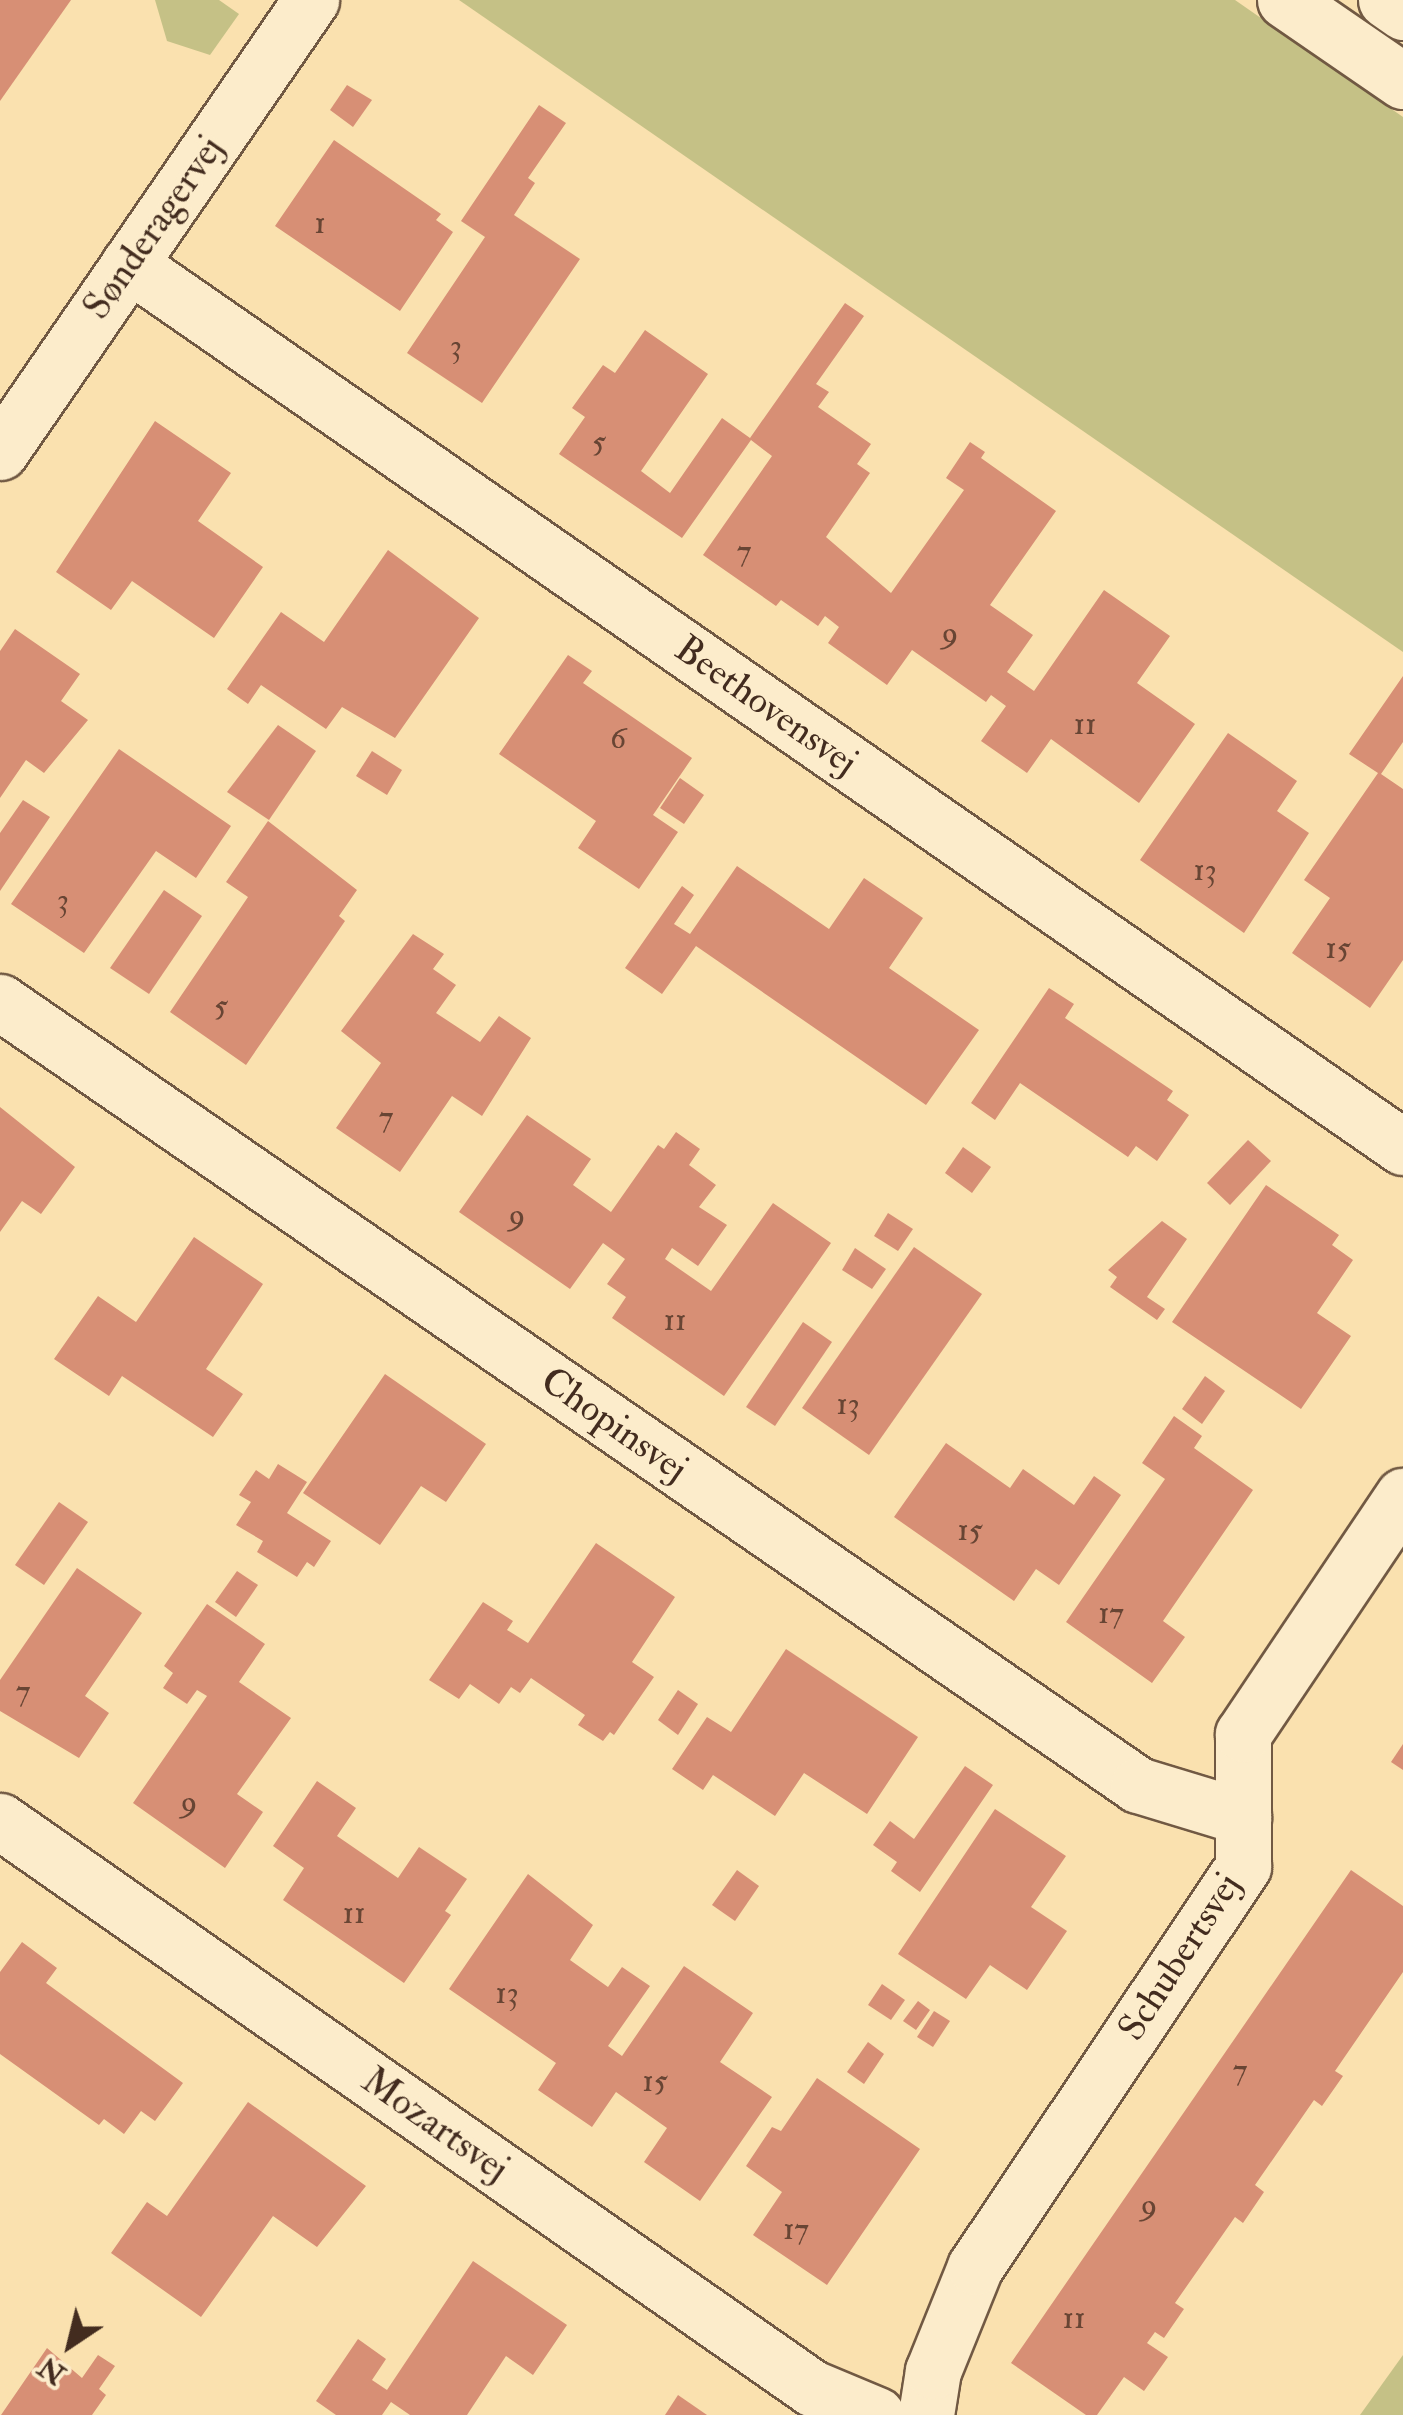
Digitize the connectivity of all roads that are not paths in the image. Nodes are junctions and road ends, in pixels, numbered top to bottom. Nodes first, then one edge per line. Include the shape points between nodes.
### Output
1 (1285, 0) edge
2 (1386, 0) edge
3 (308, 1) edge
4 (1403, 12) edge
5 (1403, 81) edge
6 (130, 264) junction
7 (0, 452) edge
8 (0, 1002) edge
9 (1403, 1147) edge
10 (1403, 1496) edge
11 (1243, 1817) junction
12 (0, 1821) edge
13 (877, 2415) edge
14 (926, 2415) edge

1 - 5 street
2 - 4 street
3 - 6 street, Sønderagervej
6 - 7 street, Sønderagervej
6 - 9 street, Beethovensvej
8 - 11 street, Chopinsvej via 1138,1785
10 - 11 street, Schubertsvej via 1244,1734
11 - 14 street, Schubertsvej via 1243,1866 975,2267 933,2371
12 - 13 street, Mozartsvej via 812,2388

